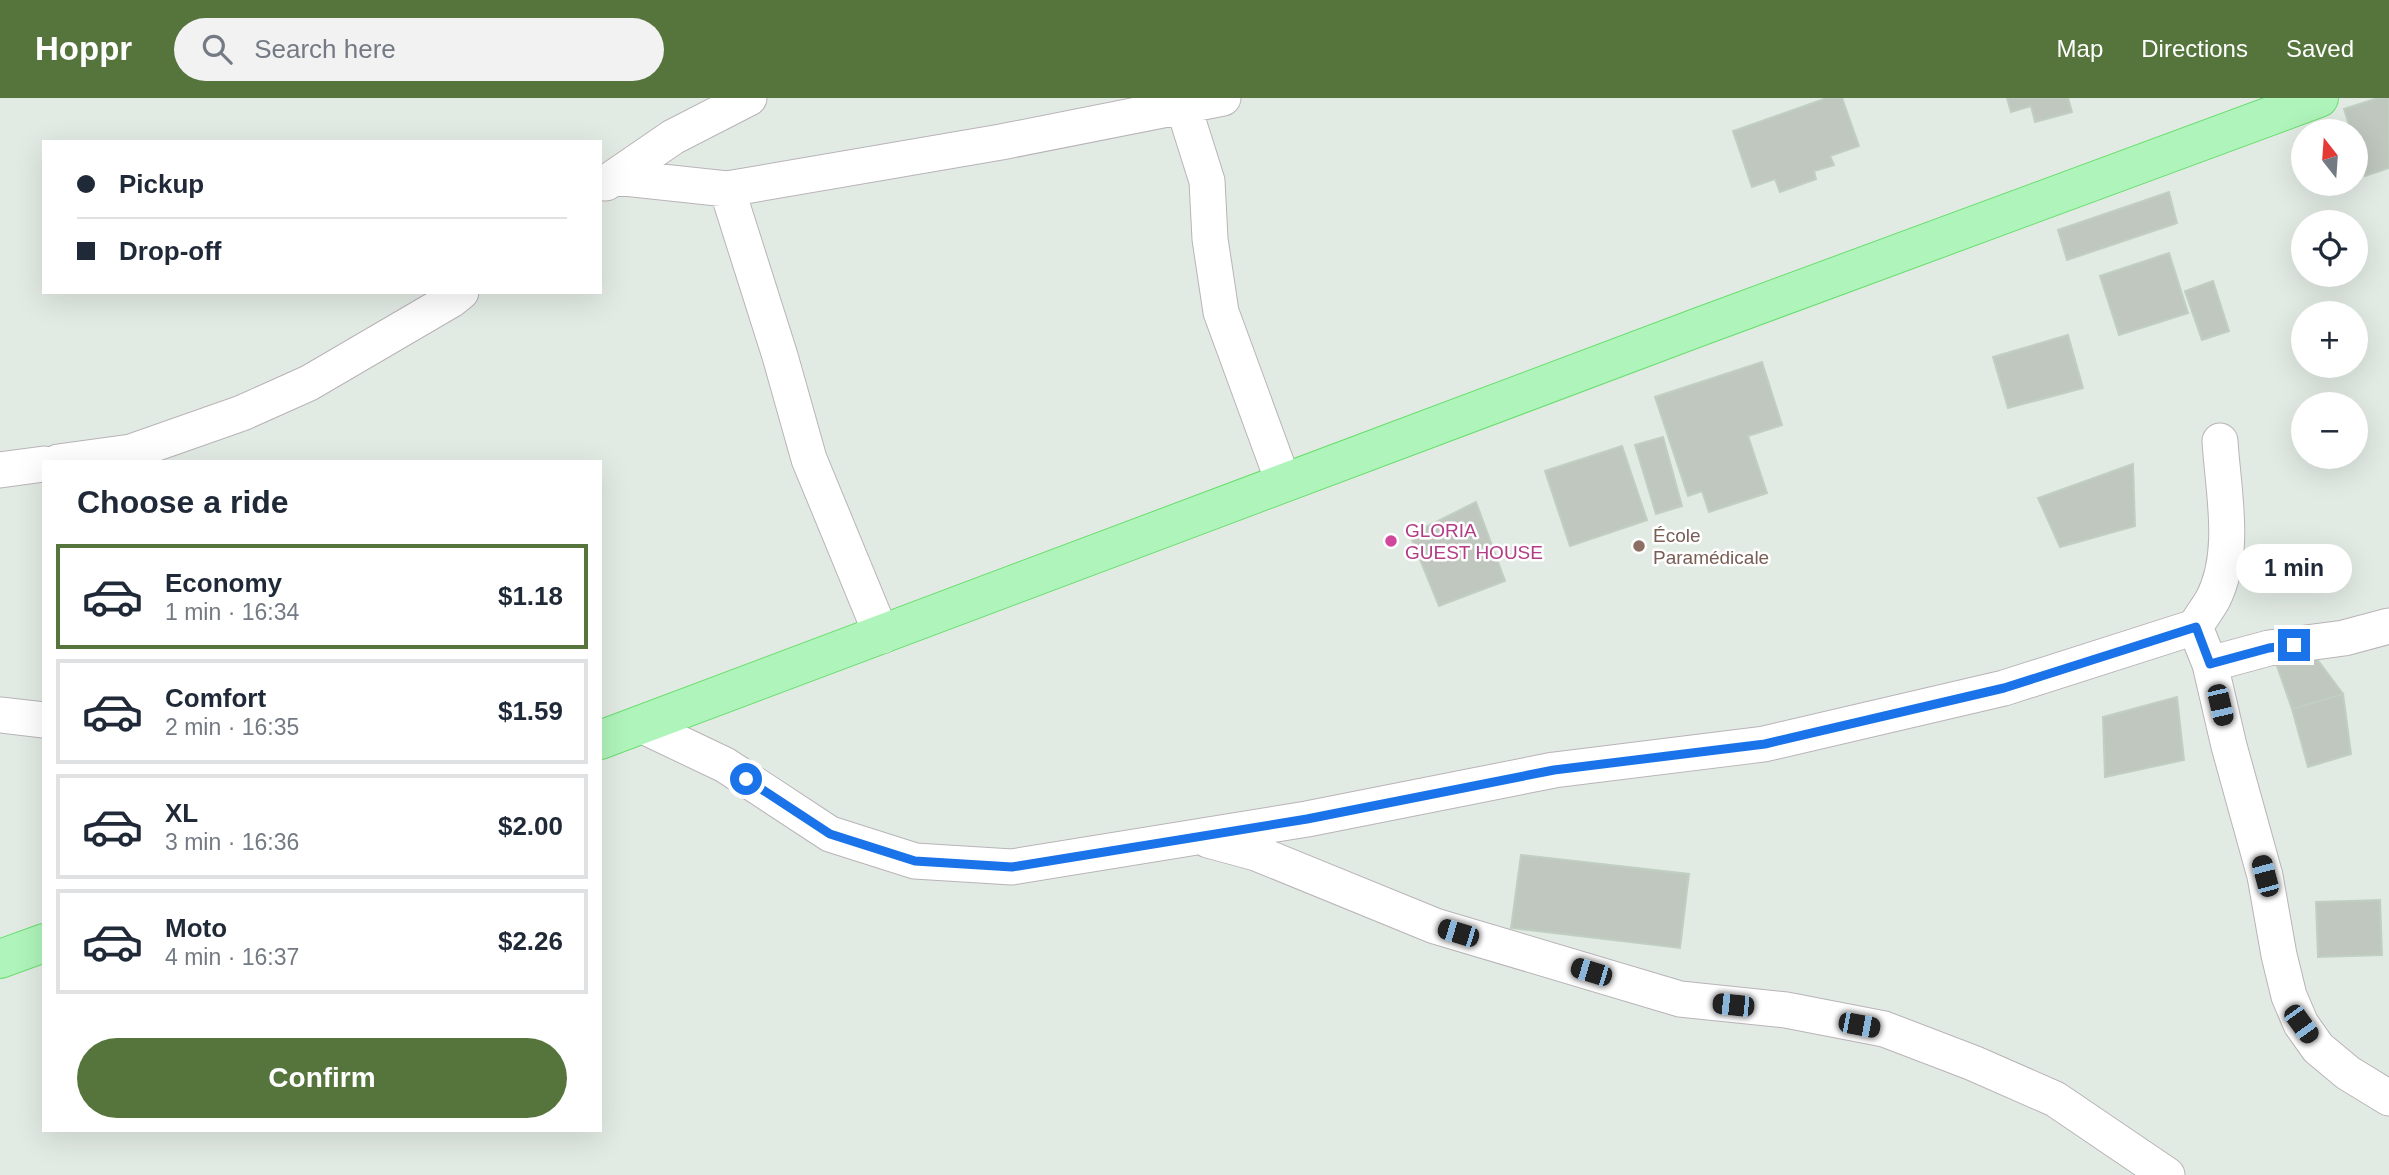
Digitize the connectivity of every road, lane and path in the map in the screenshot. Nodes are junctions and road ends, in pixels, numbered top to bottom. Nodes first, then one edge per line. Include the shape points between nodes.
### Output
1 (749, 98) edge
2 (1223, 98) edge
3 (2319, 98) edge
4 (1183, 105) junction
5 (608, 182) edge
6 (727, 189) junction
7 (458, 294) edge
8 (2220, 441) dead end
9 (73, 460) edge
10 (42, 464) edge
11 (0, 470) edge
12 (1284, 484) junction
13 (2389, 626) edge
14 (2196, 627) junction
15 (882, 636) junction
16 (2210, 664) junction
17 (0, 715) edge
18 (42, 720) edge
19 (641, 726) junction
20 (602, 739) edge
21 (1198, 837) junction
22 (42, 944) edge
23 (0, 959) edge
24 (2389, 1098) edge
25 (2167, 1175) edge

1 - 5 street via 673,137
2 - 4 street
3 - 12 main road
4 - 6 street
4 - 12 street via 1207,181 1221,312
5 - 6 street
6 - 15 street via 809,459
7 - 9 street via 309,383 242,412 131,452
8 - 14 street via 2224,564 2214,597
10 - 11 street
12 - 15 main road
13 - 16 street
14 - 16 street
14 - 21 street via 2004,688 1765,744 1554,770
15 - 19 main road
16 - 24 street via 2265,876 2289,996 2318,1048 2347,1073
17 - 18 street
19 - 20 main road
19 - 21 street via 725,765 830,834 915,861 1012,867
21 - 25 street via 1256,853 1436,926 1681,999 1786,1010 1884,1030 2055,1099
22 - 23 main road

